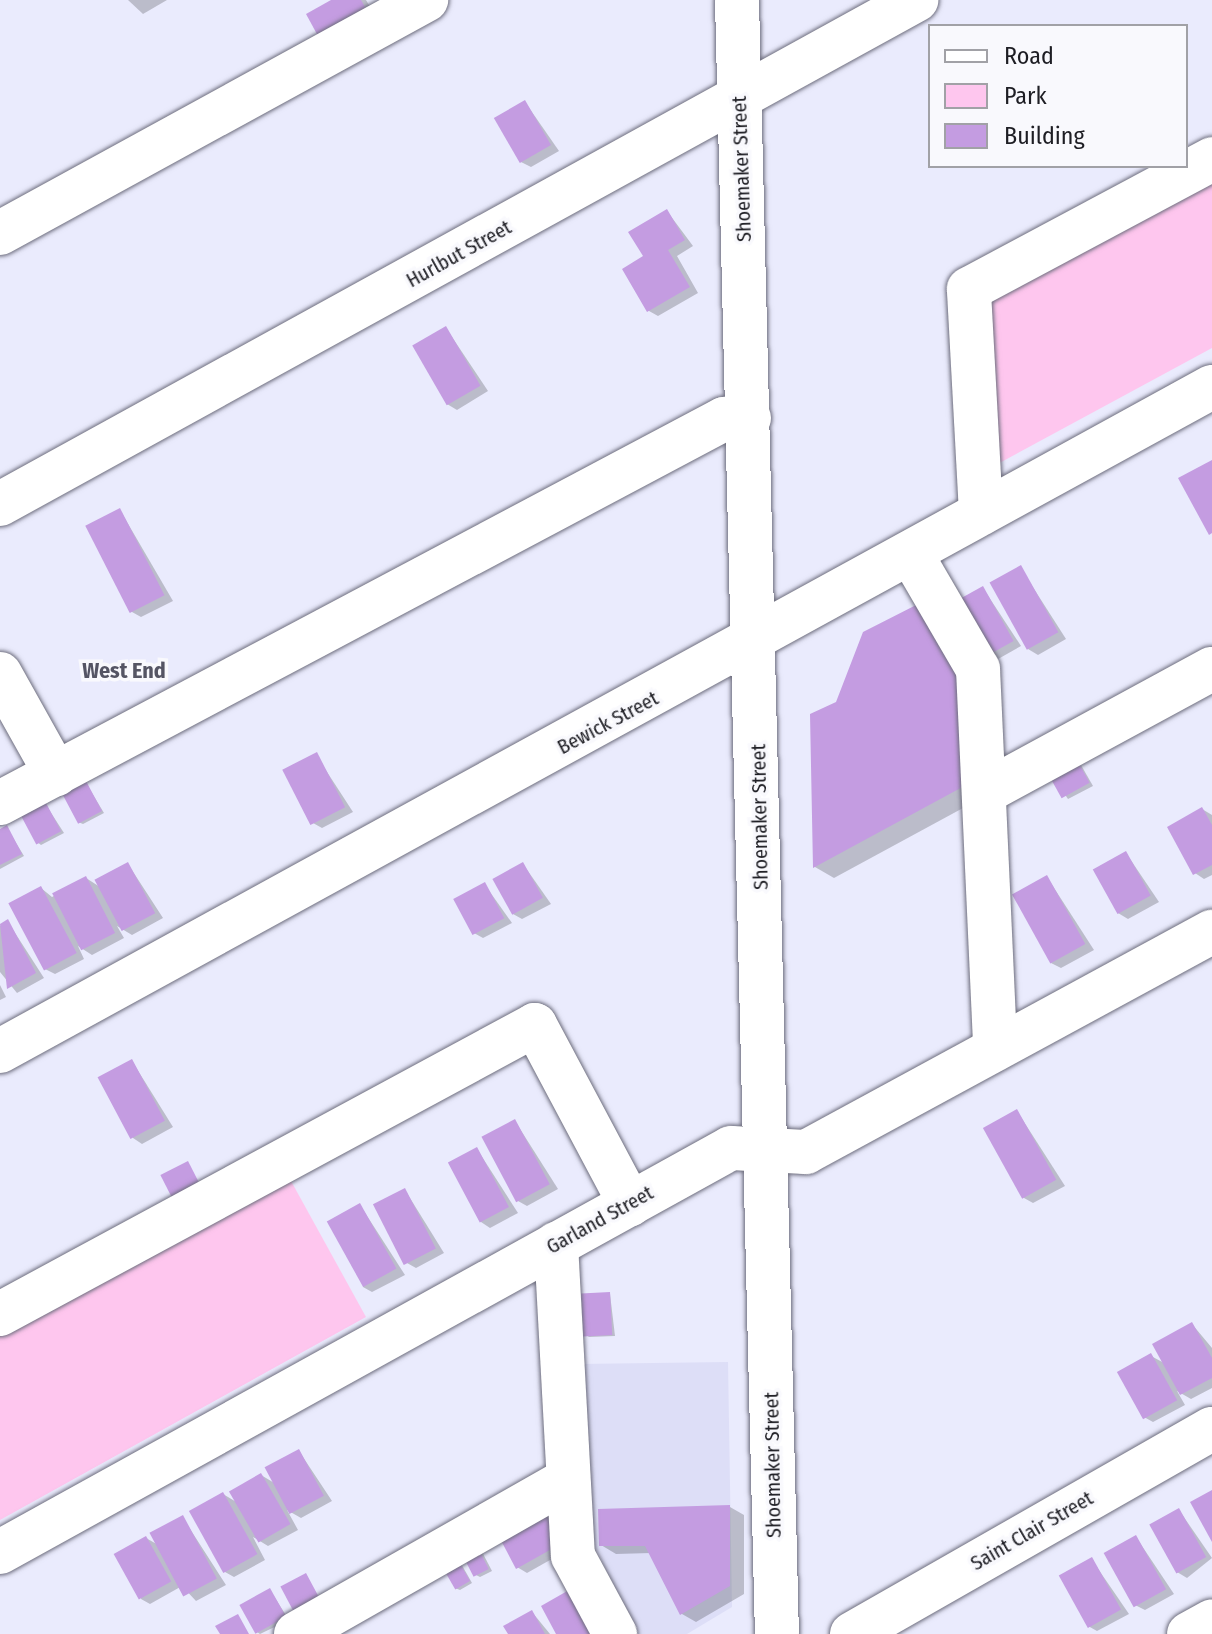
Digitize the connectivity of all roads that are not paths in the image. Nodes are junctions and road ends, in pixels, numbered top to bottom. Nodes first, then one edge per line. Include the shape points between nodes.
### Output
1 (426, 0) edge
2 (737, 0) edge
3 (916, 0) edge
4 (740, 99) junction
5 (1212, 159) edge
6 (0, 233) edge
7 (1212, 387) edge
8 (749, 418) junction
9 (0, 504) edge
10 (981, 513) junction
11 (911, 554) junction
12 (756, 643) junction
13 (1212, 669) edge
14 (0, 674) edge
15 (56, 774) junction
16 (985, 792) junction
17 (0, 803) edge
18 (1212, 932) edge
19 (995, 1049) junction
20 (0, 1051) edge
21 (766, 1150) junction
22 (630, 1204) junction
23 (556, 1244) junction
24 (0, 1314) edge
25 (1212, 1429) edge
26 (567, 1480) junction
27 (0, 1552) edge
28 (1212, 1621) edge
29 (296, 1634) edge
30 (615, 1634) edge
31 (777, 1634) edge
32 (852, 1634) edge
33 (1189, 1634) edge

1 - 6 street
2 - 4 street, Shoemaker Street
3 - 4 street, Hurlbut Street
4 - 8 street, Shoemaker Street
4 - 9 street, Hurlbut Street
5 - 10 street via 969,289
7 - 10 street, Bewick Street
8 - 12 street, Shoemaker Street
8 - 15 street via 724,419
10 - 11 street, Bewick Street
11 - 12 street, Bewick Street
11 - 16 street via 978,669
12 - 20 street, Bewick Street
12 - 21 street, Shoemaker Street
13 - 16 street
14 - 15 street
15 - 17 street
16 - 19 street
18 - 19 street, Garland Street
19 - 21 street, Garland Street via 806,1152
21 - 22 street, Garland Street via 731,1148
21 - 31 street, Shoemaker Street
22 - 23 street, Garland Street
22 - 24 street via 535,1025
23 - 26 street
23 - 27 street, Garland Street
25 - 32 street, Saint Clair Street
26 - 29 street
26 - 30 street via 573,1556
28 - 33 street

